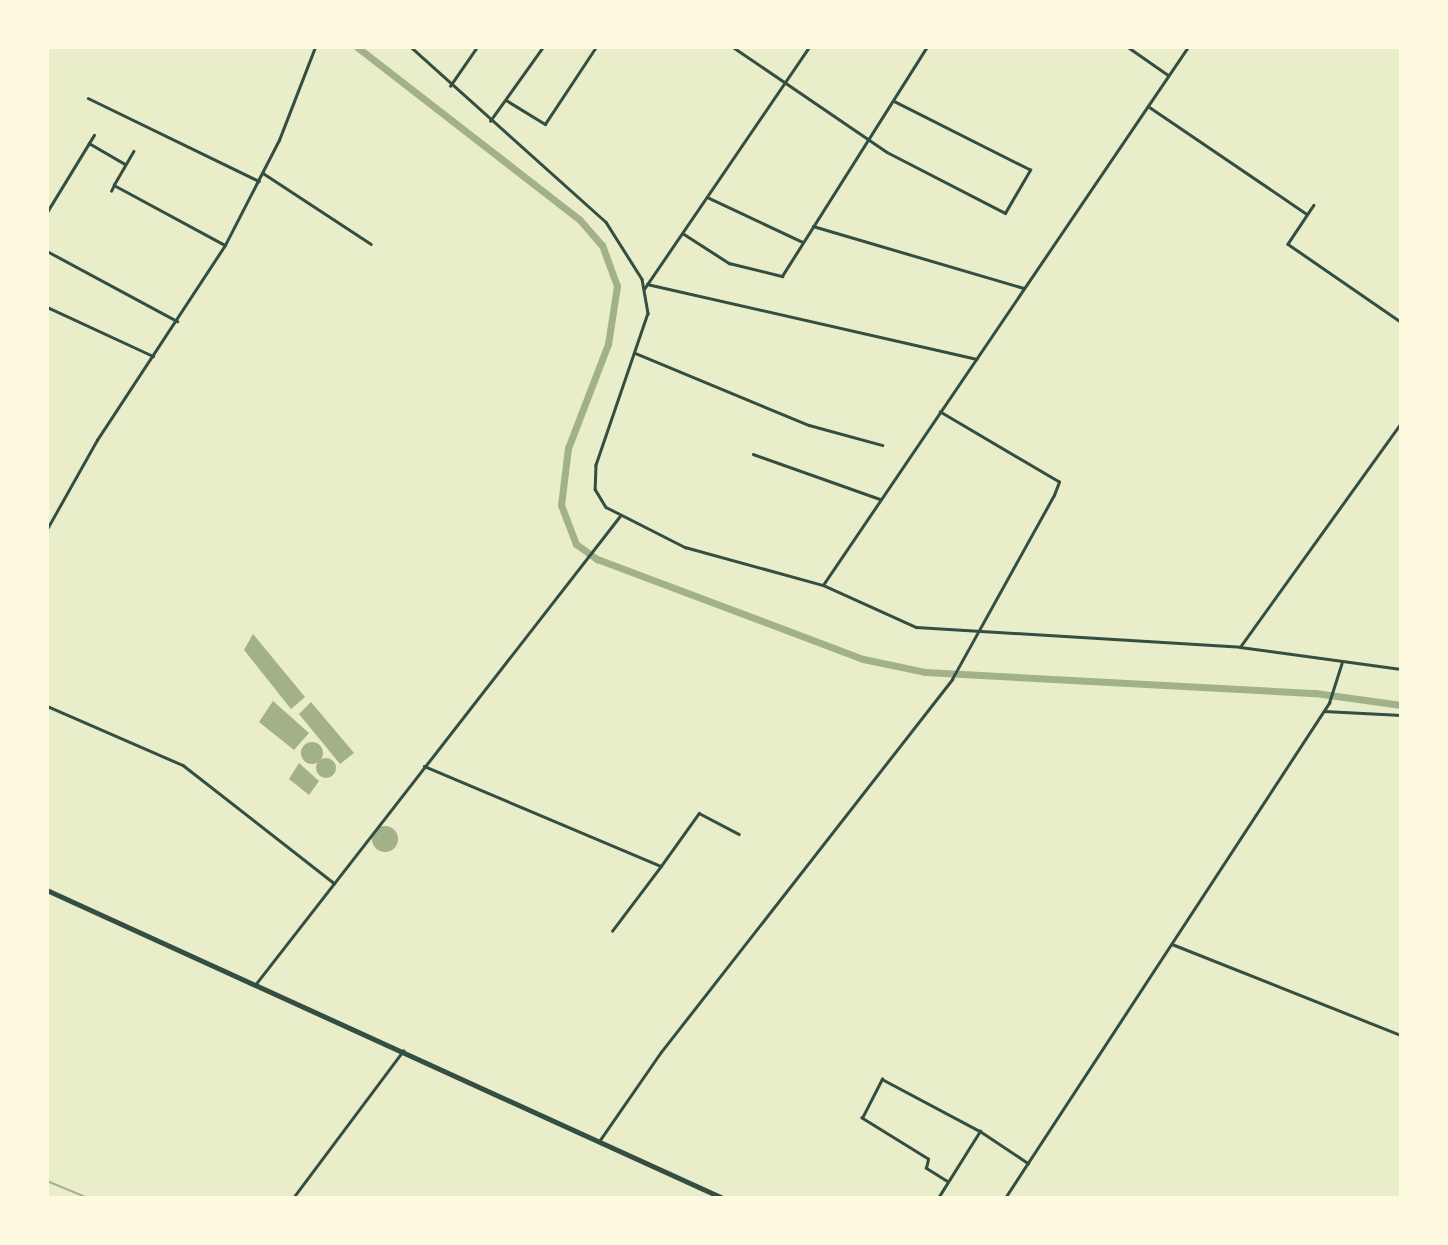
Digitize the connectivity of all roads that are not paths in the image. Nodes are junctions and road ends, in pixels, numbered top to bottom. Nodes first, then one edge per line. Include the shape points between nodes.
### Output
1 (315, 47) edge
2 (411, 47) edge
3 (477, 47) edge
4 (543, 47) edge
5 (596, 47) edge
6 (733, 47) edge
7 (809, 47) edge
8 (927, 47) edge
9 (1128, 47) edge
10 (1188, 47) edge
11 (1168, 75) junction
12 (785, 85) junction
13 (450, 86) junction
14 (88, 97) dead end
15 (506, 100) junction
16 (895, 102) junction
17 (1148, 106) junction
18 (489, 123) junction
19 (94, 135) dead end
20 (871, 141) junction
21 (89, 143) junction
22 (134, 151) dead end
23 (125, 164) junction
24 (263, 173) junction
25 (259, 181) junction
26 (114, 184) junction
27 (111, 191) dead end
28 (709, 198) junction
29 (1314, 205) dead end
30 (47, 212) edge
31 (1307, 214) junction
32 (813, 226) junction
33 (684, 234) junction
34 (803, 242) junction
35 (225, 244) junction
36 (371, 244) dead end
37 (47, 251) edge
38 (647, 285) junction
39 (644, 289) junction
40 (1026, 289) junction
41 (47, 307) edge
42 (177, 321) junction
43 (1401, 322) edge
44 (635, 353) junction
45 (153, 356) junction
46 (977, 359) junction
47 (940, 412) junction
48 (1401, 423) edge
49 (882, 445) dead end
50 (753, 454) dead end
51 (880, 499) junction
52 (620, 516) junction
53 (47, 529) edge
54 (823, 585) junction
55 (980, 633) junction
56 (1240, 647) junction
57 (1342, 662) junction
58 (1401, 669) edge
59 (47, 706) edge
60 (1324, 711) junction
61 (1401, 715) edge
62 (424, 766) junction
63 (739, 834) dead end
64 (661, 866) junction
65 (334, 883) junction
66 (47, 890) edge
67 (612, 931) dead end
68 (1172, 944) junction
69 (255, 985) junction
70 (1401, 1035) edge
71 (403, 1051) junction
72 (980, 1131) junction
73 (600, 1140) junction
74 (1028, 1163) junction
75 (948, 1182) junction
76 (293, 1198) edge
77 (723, 1198) edge
78 (938, 1198) edge
79 (1005, 1198) edge

1 - 24 street
2 - 13 street
3 - 13 street
4 - 15 street
5 - 15 street via 545,124
6 - 12 street
7 - 12 street
8 - 16 street
9 - 11 street
10 - 11 street
11 - 17 street
12 - 20 street
12 - 28 street
13 - 18 street
14 - 25 street
15 - 18 street
16 - 20 street
16 - 20 street via 1030,170 1005,213
17 - 31 street
17 - 40 street
18 - 39 street via 606,222
19 - 21 street
20 - 32 street
21 - 23 street
21 - 30 street
22 - 23 street
23 - 26 street
24 - 25 street
24 - 36 street
25 - 35 street
26 - 27 street
26 - 35 street
28 - 33 street
28 - 34 street
29 - 31 street
31 - 43 street via 1288,244
32 - 34 street
32 - 40 street
33 - 34 street via 729,263 782,276
33 - 38 street
35 - 42 street
37 - 42 street
38 - 39 street
38 - 46 street
39 - 44 street via 648,313
40 - 46 street
41 - 45 street
42 - 45 street
44 - 49 street via 809,425
44 - 52 street via 596,465 599,498
45 - 53 street
46 - 47 street
47 - 51 street
47 - 55 street via 1059,482
48 - 56 street
50 - 51 street
51 - 54 street
52 - 54 street via 685,547
52 - 62 street
54 - 55 street via 916,626
55 - 56 street
55 - 73 street via 957,664 952,679 661,1052
56 - 57 street
57 - 58 street
57 - 60 street
59 - 65 street via 183,765
60 - 61 street
60 - 68 street
62 - 64 street
62 - 65 street
63 - 64 street via 699,813
64 - 67 street
65 - 69 street
66 - 69 main road
68 - 70 street
68 - 74 street
69 - 71 main road
71 - 73 main road
71 - 76 street
72 - 74 street
72 - 75 street
72 - 75 street via 882,1079 862,1118 928,1159 926,1168
73 - 77 main road
74 - 79 street
75 - 78 street

